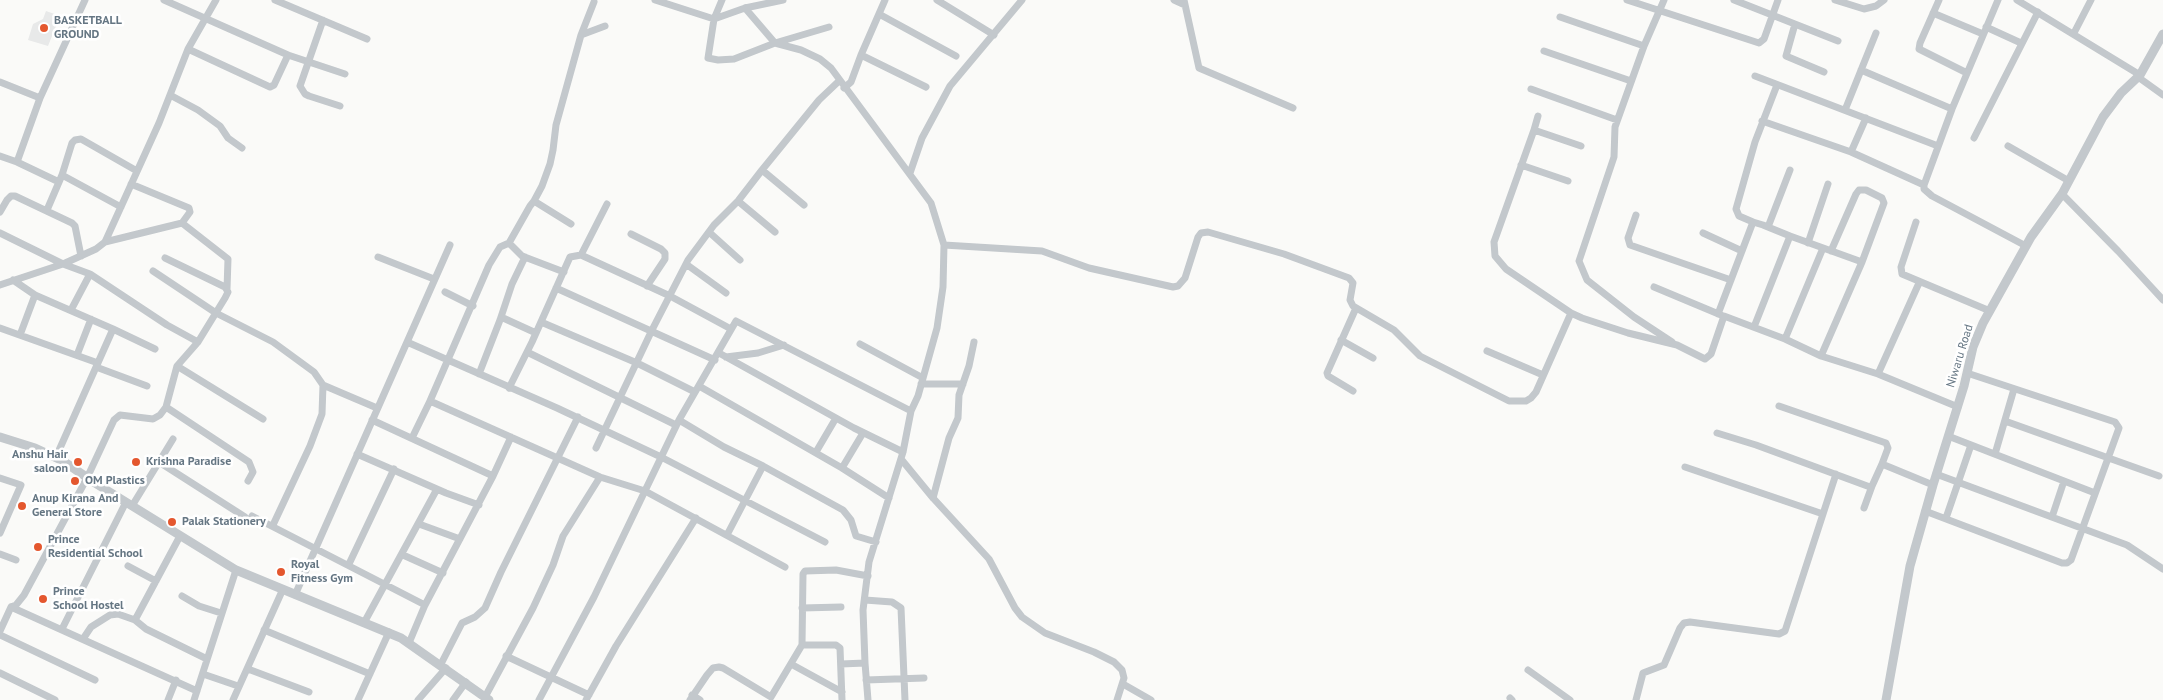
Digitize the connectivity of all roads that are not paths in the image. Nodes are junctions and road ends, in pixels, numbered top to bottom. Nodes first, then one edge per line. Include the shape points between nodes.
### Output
1 (85, 0) edge
2 (164, 0) edge
3 (216, 0) edge
4 (275, 0) edge
5 (655, 0) edge
6 (722, 0) edge
7 (783, 0) edge
8 (885, 0) edge
9 (937, 0) edge
10 (1022, 0) edge
11 (1174, 0) edge
12 (1627, 0) edge
13 (1664, 0) edge
14 (1734, 0) edge
15 (1778, 0) edge
16 (1835, 0) edge
17 (1884, 0) edge
18 (1939, 0) edge
19 (1998, 0) edge
20 (2018, 0) edge
21 (2091, 0) edge
22 (594, 2) dead end
23 (1184, 2) edge
24 (294, 4) edge
25 (745, 8) junction
26 (1660, 10) junction
27 (2038, 12) junction
28 (1933, 13) junction
29 (878, 14) junction
30 (1773, 15) junction
31 (1560, 17) dead end
32 (206, 18) junction
33 (714, 19) junction
34 (323, 20) junction
35 (1795, 24) junction
36 (606, 26) dead end
37 (829, 27) dead end
38 (1985, 30) junction
39 (1876, 33) dead end
40 (2074, 33) junction
41 (2163, 34) edge
42 (582, 35) junction
43 (994, 35) junction
44 (367, 40) dead end
45 (1838, 41) dead end
46 (775, 43) junction
47 (2021, 44) junction
48 (1644, 46) junction
49 (188, 49) junction
50 (1544, 51) dead end
51 (288, 55) junction
52 (861, 55) junction
53 (956, 56) dead end
54 (309, 62) junction
55 (1861, 70) junction
56 (1824, 72) dead end
57 (1968, 73) junction
58 (345, 74) dead end
59 (1755, 76) dead end
60 (2139, 76) junction
61 (839, 81) junction
62 (1631, 81) junction
63 (0, 82) edge
64 (1777, 85) junction
65 (926, 87) dead end
66 (844, 88) junction
67 (1531, 89) dead end
68 (170, 95) junction
69 (2163, 95) edge
70 (40, 98) junction
71 (340, 106) dead end
72 (1293, 108) dead end
73 (1952, 109) junction
74 (1845, 110) junction
75 (1538, 116) dead end
76 (1866, 118) junction
77 (1617, 120) junction
78 (1762, 121) junction
79 (1534, 130) junction
80 (1974, 138) dead end
81 (1581, 146) dead end
82 (1938, 146) junction
83 (2008, 146) dead end
84 (242, 148) dead end
85 (1851, 152) junction
86 (0, 156) edge
87 (17, 162) junction
88 (1521, 165) junction
89 (762, 170) junction
90 (1790, 170) dead end
91 (137, 171) junction
92 (910, 172) junction
93 (60, 178) junction
94 (1568, 181) dead end
95 (2069, 181) junction
96 (131, 184) junction
97 (1828, 184) dead end
98 (1924, 185) junction
99 (2062, 194) junction
100 (534, 201) junction
101 (738, 201) junction
102 (607, 204) dead end
103 (804, 205) dead end
104 (121, 207) junction
105 (47, 210) junction
106 (0, 212) edge
107 (1636, 215) dead end
108 (1753, 222) junction
109 (1916, 222) dead end
110 (182, 223) junction
111 (571, 224) dead end
112 (1768, 227) junction
113 (709, 232) junction
114 (775, 232) dead end
115 (0, 233) edge
116 (1703, 233) dead end
117 (631, 234) dead end
118 (1790, 236) junction
119 (105, 242) junction
120 (509, 243) junction
121 (1808, 243) junction
122 (450, 245) dead end
123 (944, 245) junction
124 (2026, 246) junction
125 (1823, 248) junction
126 (1742, 251) junction
127 (1831, 251) junction
128 (581, 255) junction
129 (81, 256) junction
130 (378, 257) dead end
131 (524, 257) junction
132 (165, 258) dead end
133 (740, 260) dead end
134 (1862, 262) junction
135 (63, 264) junction
136 (686, 264) junction
137 (153, 271) dead end
138 (564, 272) junction
139 (90, 274) junction
140 (13, 280) junction
141 (434, 280) junction
142 (1731, 280) junction
143 (1919, 282) junction
144 (0, 284) edge
145 (647, 286) junction
146 (1654, 287) dead end
147 (556, 288) junction
148 (227, 289) junction
149 (445, 292) dead end
150 (726, 294) dead end
151 (35, 295) junction
152 (670, 296) junction
153 (2163, 300) edge
154 (473, 306) junction
155 (1356, 308) junction
156 (71, 310) junction
157 (1990, 311) junction
158 (216, 313) junction
159 (1571, 313) junction
160 (1721, 315) junction
161 (501, 317) junction
162 (91, 319) junction
163 (541, 322) junction
164 (1754, 327) junction
165 (0, 328) edge
166 (113, 329) junction
167 (731, 329) junction
168 (652, 330) junction
169 (536, 333) junction
170 (20, 335) junction
171 (1785, 339) junction
172 (1341, 340) junction
173 (198, 342) junction
174 (407, 342) junction
175 (974, 342) dead end
176 (860, 344) dead end
177 (784, 345) junction
178 (1677, 345) junction
179 (155, 349) dead end
180 (1487, 351) dead end
181 (527, 352) junction
182 (77, 355) junction
183 (1821, 356) junction
184 (719, 357) junction
185 (448, 358) junction
186 (1373, 358) dead end
187 (637, 363) junction
188 (97, 365) junction
189 (177, 366) junction
190 (1967, 373) junction
191 (479, 374) junction
192 (1878, 374) junction
193 (1543, 375) junction
194 (922, 381) junction
195 (963, 384) junction
196 (323, 385) junction
197 (148, 386) dead end
198 (509, 388) junction
199 (697, 389) junction
200 (2014, 389) junction
201 (1353, 391) dead end
202 (620, 397) junction
203 (430, 401) junction
204 (1779, 406) dead end
205 (166, 407) junction
206 (1958, 407) junction
207 (378, 408) junction
208 (911, 411) junction
209 (578, 417) junction
210 (836, 418) junction
211 (263, 419) dead end
212 (372, 420) junction
213 (2005, 421) junction
214 (678, 423) junction
215 (605, 430) junction
216 (863, 433) junction
217 (1717, 433) dead end
218 (1948, 436) junction
219 (0, 437) edge
220 (511, 437) junction
221 (412, 438) junction
222 (173, 439) dead end
223 (1971, 445) junction
224 (596, 448) dead end
225 (816, 452) junction
226 (358, 454) junction
227 (1995, 454) junction
228 (902, 455) junction
229 (56, 457) junction
230 (661, 457) junction
231 (2109, 457) junction
232 (557, 458) junction
233 (159, 462) junction
234 (1882, 464) junction
235 (763, 466) junction
236 (1685, 467) dead end
237 (842, 468) junction
238 (394, 469) junction
239 (1836, 474) junction
240 (1936, 474) junction
241 (493, 476) junction
242 (2159, 476) dead end
243 (600, 477) junction
244 (0, 478) edge
245 (88, 478) junction
246 (248, 481) dead end
247 (2064, 481) junction
248 (1958, 482) junction
249 (1932, 485) junction
250 (1872, 486) junction
251 (437, 489) junction
252 (646, 491) junction
253 (2095, 493) junction
254 (890, 498) junction
255 (933, 498) junction
256 (745, 501) junction
257 (129, 504) junction
258 (478, 505) junction
259 (1864, 508) dead end
260 (1925, 511) junction
261 (1824, 514) junction
262 (2052, 517) junction
263 (696, 518) junction
264 (1946, 518) junction
265 (419, 524) junction
266 (273, 525) junction
267 (2083, 528) junction
268 (0, 533) edge
269 (727, 535) junction
270 (180, 536) junction
271 (460, 539) junction
272 (825, 542) dead end
273 (876, 542) junction
274 (316, 548) junction
275 (0, 554) edge
276 (403, 555) junction
277 (16, 560) dead end
278 (348, 564) junction
279 (128, 566) dead end
280 (785, 567) dead end
281 (2163, 569) edge
282 (236, 570) junction
283 (443, 573) junction
284 (868, 576) junction
285 (156, 581) junction
286 (387, 584) junction
287 (283, 589) junction
288 (295, 595) junction
289 (182, 596) dead end
290 (865, 600) junction
291 (425, 605) junction
292 (841, 606) dead end
293 (11, 607) junction
294 (802, 608) junction
295 (221, 613) junction
296 (135, 620) junction
297 (365, 621) junction
298 (62, 629) junction
299 (264, 630) junction
300 (0, 631) edge
301 (389, 632) junction
302 (0, 635) edge
303 (83, 639) junction
304 (409, 643) junction
305 (802, 645) junction
306 (506, 656) junction
307 (207, 659) junction
308 (864, 663) junction
309 (791, 664) junction
310 (841, 664) junction
311 (443, 666) junction
312 (248, 669) junction
313 (1528, 670) dead end
314 (0, 673) edge
315 (204, 674) junction
316 (370, 674) junction
317 (924, 678) dead end
318 (551, 679) junction
319 (904, 679) junction
320 (95, 680) dead end
321 (176, 680) junction
322 (866, 680) junction
323 (466, 682) junction
324 (1123, 684) junction
325 (238, 686) junction
326 (198, 691) junction
327 (309, 692) dead end
328 (842, 696) edge
329 (487, 698) edge
330 (588, 698) edge
331 (691, 698) edge
332 (772, 699) edge
333 (55, 700) edge
334 (168, 700) edge
335 (194, 700) edge
336 (233, 700) edge
337 (358, 700) edge
338 (418, 700) edge
339 (453, 700) edge
340 (539, 700) edge
341 (700, 700) edge
342 (868, 700) edge
343 (905, 700) edge
344 (1117, 700) edge
345 (1151, 700) edge
346 (1570, 700) edge
347 (1636, 700) edge
348 (1886, 700) edge

1 - 70 street
2 - 32 street
3 - 32 street
4 - 24 street
5 - 33 street
6 - 33 street
7 - 25 street
8 - 29 street
9 - 43 street
10 - 43 street
11 - 23 street
12 - 26 street
13 - 26 street
14 - 30 street
15 - 30 street
16 - 17 street via 1864,9
18 - 28 street
19 - 38 street
20 - 27 street
21 - 40 street
22 - 42 street
23 - 72 street via 1199,68
24 - 34 street
25 - 33 street
25 - 46 street
26 - 30 street via 1756,42 1763,42
26 - 48 street
27 - 40 street
27 - 47 street
28 - 38 street
28 - 57 street via 1919,49
29 - 52 street
29 - 53 street
30 - 35 street
31 - 48 street
32 - 49 street
32 - 51 street
33 - 46 street via 708,58 734,59
34 - 44 street
34 - 54 street
35 - 45 street
35 - 56 street via 1786,56
36 - 42 street
37 - 46 street
38 - 47 street
38 - 57 street
39 - 55 street
40 - 60 street
41 - 60 street, Niwaru Road
42 - 100 street via 556,125 552,157
43 - 92 street via 950,86 922,138
46 - 61 street via 820,59
47 - 80 street
48 - 62 street
49 - 51 street via 270,87 274,85
49 - 68 street
50 - 62 street
51 - 54 street
52 - 65 street
52 - 66 street via 851,82
54 - 58 street
54 - 71 street via 301,80 302,90
55 - 73 street
55 - 74 street
57 - 73 street
59 - 64 street
60 - 69 street
60 - 95 street, Niwaru Road via 2120,93 2103,118
61 - 66 street
61 - 89 street
62 - 77 street
63 - 70 street
64 - 74 street
64 - 78 street
66 - 92 street
67 - 77 street
68 - 84 street via 204,114
68 - 91 street
70 - 87 street
73 - 82 street
74 - 76 street
75 - 79 street
76 - 82 street
76 - 85 street
77 - 178 street via 1614,158 1581,253 1580,267 1587,280
78 - 85 street
78 - 108 street via 1736,209 1739,216
79 - 81 street
79 - 88 street
82 - 98 street
83 - 95 street
85 - 98 street
86 - 87 street
87 - 93 street
88 - 94 street
88 - 159 street via 1494,242 1495,256 1506,269
89 - 101 street
89 - 103 street
90 - 112 street
91 - 93 street via 81,139 72,143
91 - 96 street
92 - 123 street via 931,203
93 - 104 street
93 - 105 street
95 - 99 street, Niwaru Road
96 - 104 street
96 - 110 street via 189,208 190,212
97 - 121 street
98 - 124 street via 1932,196
99 - 124 street, Niwaru Road
99 - 153 street
100 - 111 street
100 - 120 street
101 - 113 street
101 - 114 street
102 - 128 street
104 - 119 street
105 - 106 street via 15,196
105 - 129 street via 75,226
107 - 142 street via 1628,238 1630,245
108 - 112 street
108 - 126 street
109 - 143 street via 1900,271
110 - 119 street
110 - 148 street via 228,259
112 - 118 street
113 - 133 street
113 - 136 street
115 - 135 street
116 - 126 street
117 - 145 street via 665,254
118 - 121 street
118 - 164 street
119 - 129 street
120 - 131 street
120 - 154 street via 497,252
121 - 125 street
122 - 141 street
123 - 155 street via 1042,252 1089,268 1178,286 1185,278 1198,238 1208,232 1284,254 1349,278 1353,283 1350,300
123 - 194 street via 941,310
124 - 157 street, Niwaru Road
125 - 127 street
125 - 171 street
126 - 142 street
127 - 134 street
127 - 134 street via 1856,194 1859,190 1866,190 1880,197 1884,203
128 - 138 street via 570,257
128 - 145 street
129 - 135 street
130 - 141 street
131 - 138 street
131 - 161 street
132 - 148 street
134 - 183 street
135 - 139 street
135 - 140 street
136 - 150 street
136 - 152 street
137 - 158 street
138 - 147 street
139 - 156 street
139 - 173 street
140 - 144 street
140 - 151 street
141 - 174 street
142 - 160 street
143 - 157 street
143 - 192 street
145 - 152 street
146 - 160 street
147 - 163 street
147 - 168 street
148 - 158 street via 226,298
149 - 154 street
151 - 156 street
151 - 170 street
152 - 167 street
152 - 168 street
154 - 185 street
155 - 172 street
155 - 193 street via 1394,330 1420,356 1510,401 1531,398
156 - 162 street
157 - 190 street, Niwaru Road via 1973,348
158 - 173 street
158 - 196 street via 273,342 314,372
159 - 178 street via 1628,333
159 - 193 street
160 - 164 street
160 - 178 street via 1708,358 1701,358
161 - 169 street
161 - 191 street
162 - 166 street
162 - 182 street
163 - 169 street
163 - 187 street
164 - 171 street
165 - 170 street
166 - 179 street
166 - 188 street
167 - 177 street via 736,321
167 - 184 street
168 - 184 street
168 - 187 street
169 - 181 street
170 - 182 street
171 - 183 street
172 - 186 street
172 - 201 street via 1327,373
173 - 189 street
174 - 185 street
174 - 207 street
175 - 195 street
176 - 194 street
177 - 184 street via 758,353
177 - 208 street
180 - 193 street
181 - 198 street
181 - 202 street
182 - 188 street
183 - 192 street
184 - 199 street
184 - 210 street
185 - 191 street
185 - 203 street
187 - 199 street
187 - 202 street
188 - 197 street
188 - 229 street
189 - 205 street
189 - 211 street
190 - 200 street
190 - 206 street, Niwaru Road
191 - 198 street
192 - 206 street
194 - 195 street
194 - 208 street
195 - 255 street via 957,421 950,434
196 - 207 street
196 - 266 street via 322,414
198 - 209 street
199 - 214 street
199 - 225 street
200 - 213 street
200 - 231 street via 2117,423 2119,428
202 - 214 street
202 - 215 street
203 - 220 street
203 - 221 street
204 - 234 street via 1884,442 1888,448
205 - 245 street via 153,419 120,415 116,418
205 - 246 street via 249,462 253,472
206 - 218 street, Niwaru Road
207 - 212 street
208 - 228 street
209 - 215 street
209 - 232 street
210 - 216 street
210 - 225 street
212 - 221 street
212 - 226 street
213 - 227 street
213 - 231 street
214 - 230 street
214 - 235 street
215 - 224 street
215 - 230 street
216 - 228 street
216 - 237 street
217 - 239 street
218 - 223 street
218 - 240 street, Niwaru Road
219 - 229 street
220 - 232 street
220 - 241 street
221 - 241 street
222 - 233 street
223 - 227 street
223 - 248 street
225 - 237 street
226 - 238 street
226 - 274 street
227 - 247 street
228 - 254 street
228 - 255 street
229 - 245 street
230 - 252 street
230 - 256 street
231 - 242 street
231 - 253 street
232 - 243 street
232 - 311 street via 485,608 462,623
233 - 257 street
233 - 266 street via 249,517
234 - 249 street
234 - 250 street
235 - 256 street
235 - 273 street via 844,510 856,536
236 - 261 street
237 - 254 street
238 - 251 street
238 - 278 street
239 - 250 street
239 - 261 street
240 - 248 street
240 - 249 street, Niwaru Road
241 - 258 street
243 - 252 street
243 - 306 street via 563,536 553,565
244 - 268 street via 21,485
245 - 257 street
245 - 293 street via 24,594
247 - 253 street
247 - 262 street
248 - 262 street
248 - 264 street
249 - 260 street, Niwaru Road
250 - 259 street
251 - 258 street
251 - 265 street
252 - 263 street
252 - 318 street
253 - 267 street
254 - 273 street
255 - 324 street via 989,559 1014,608 1022,617 1045,633 1114,662 1122,670
256 - 269 street
256 - 272 street
257 - 270 street
257 - 298 street
258 - 271 street
260 - 264 street
260 - 348 street, Niwaru Road via 1910,566
261 - 347 street via 1782,634 1684,623 1664,665 1643,672
262 - 267 street
263 - 269 street
263 - 330 street via 616,646
264 - 267 street via 2065,564 2069,562
265 - 271 street
265 - 276 street
266 - 274 street
267 - 281 street via 2127,545
269 - 280 street
270 - 282 street
270 - 285 street
271 - 283 street
273 - 284 street
274 - 278 street
274 - 288 street
275 - 277 street
276 - 283 street
276 - 286 street
278 - 286 street
279 - 285 street
282 - 287 street
282 - 295 street
283 - 291 street
284 - 290 street
284 - 294 street via 842,570 806,570 803,574
285 - 296 street
286 - 291 street
286 - 297 street
287 - 288 street
287 - 299 street
288 - 297 street
289 - 295 street
290 - 308 street
290 - 319 street via 892,602 900,608
291 - 304 street
292 - 294 street
293 - 298 street
293 - 300 street
294 - 305 street
295 - 307 street
296 - 303 street via 118,614 110,615 91,627
296 - 307 street via 146,629
297 - 301 street
298 - 303 street
299 - 312 street
299 - 316 street
301 - 304 street
301 - 316 street
302 - 320 street
303 - 321 street
304 - 311 street
305 - 309 street
305 - 310 street via 836,645 841,651
306 - 318 street
306 - 329 street
307 - 315 street
308 - 310 street
308 - 322 street
309 - 328 street
309 - 332 street
310 - 328 street
311 - 323 street
311 - 338 street
312 - 325 street
312 - 327 street
313 - 346 street
314 - 333 street
315 - 325 street
315 - 326 street
316 - 337 street
317 - 319 street
318 - 330 street
318 - 340 street
319 - 322 street
319 - 343 street
321 - 326 street
321 - 334 street
322 - 342 street
323 - 329 street
323 - 339 street
324 - 344 street
324 - 345 street
325 - 336 street
326 - 335 street
331 - 332 street via 706,675 719,667
331 - 341 street

